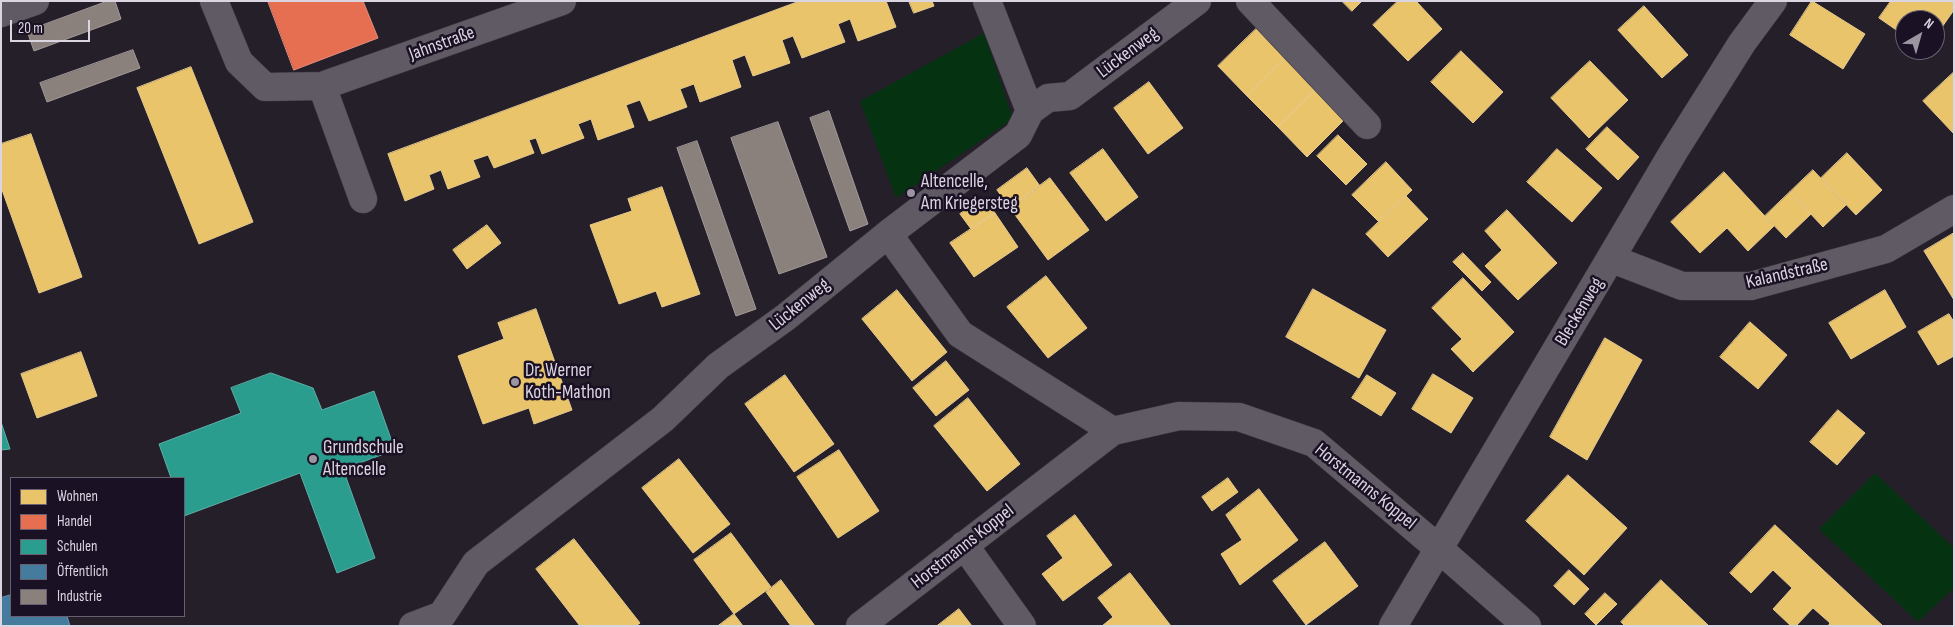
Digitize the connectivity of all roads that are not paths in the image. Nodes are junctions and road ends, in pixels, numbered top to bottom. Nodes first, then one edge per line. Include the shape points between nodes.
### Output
1 (34, 1) edge
2 (214, 1) edge
3 (562, 1) edge
4 (988, 1) edge
5 (1197, 1) edge
6 (1250, 1) edge
7 (1773, 1) edge
8 (1, 12) edge
9 (322, 86) junction
10 (1030, 111) junction
11 (1367, 125) dead end
12 (362, 199) dead end
13 (1954, 209) edge
14 (888, 234) junction
15 (1612, 259) junction
16 (1113, 431) junction
17 (964, 545) junction
18 (1438, 548) junction
19 (446, 620) edge
20 (413, 626) edge
21 (860, 626) edge
22 (1022, 626) edge
23 (1392, 626) edge
24 (1527, 626) edge

1 - 8 street
2 - 9 street, Jahnstraße via 239,62 265,87
3 - 9 street, Jahnstraße
4 - 10 street
5 - 10 street, Lückenweg via 1070,96 1048,98
6 - 11 street
7 - 15 street, Bleckenweg via 1737,51 1674,151
9 - 12 street
10 - 14 street, Lückenweg via 1018,134
13 - 15 street, Kalandstraße via 1886,250 1751,286 1682,286
14 - 16 street via 960,334
14 - 19 street, Lückenweg via 786,317 718,366 663,419 476,563
15 - 18 street, Bleckenweg
16 - 17 street, Horstmanns Koppel
16 - 18 street, Horstmanns Koppel via 1179,416 1239,417 1314,443
17 - 21 street, Horstmanns Koppel
17 - 22 street
18 - 23 street, Bleckenweg
18 - 24 street, Horstmanns Koppel
19 - 20 street, Lückenweg

